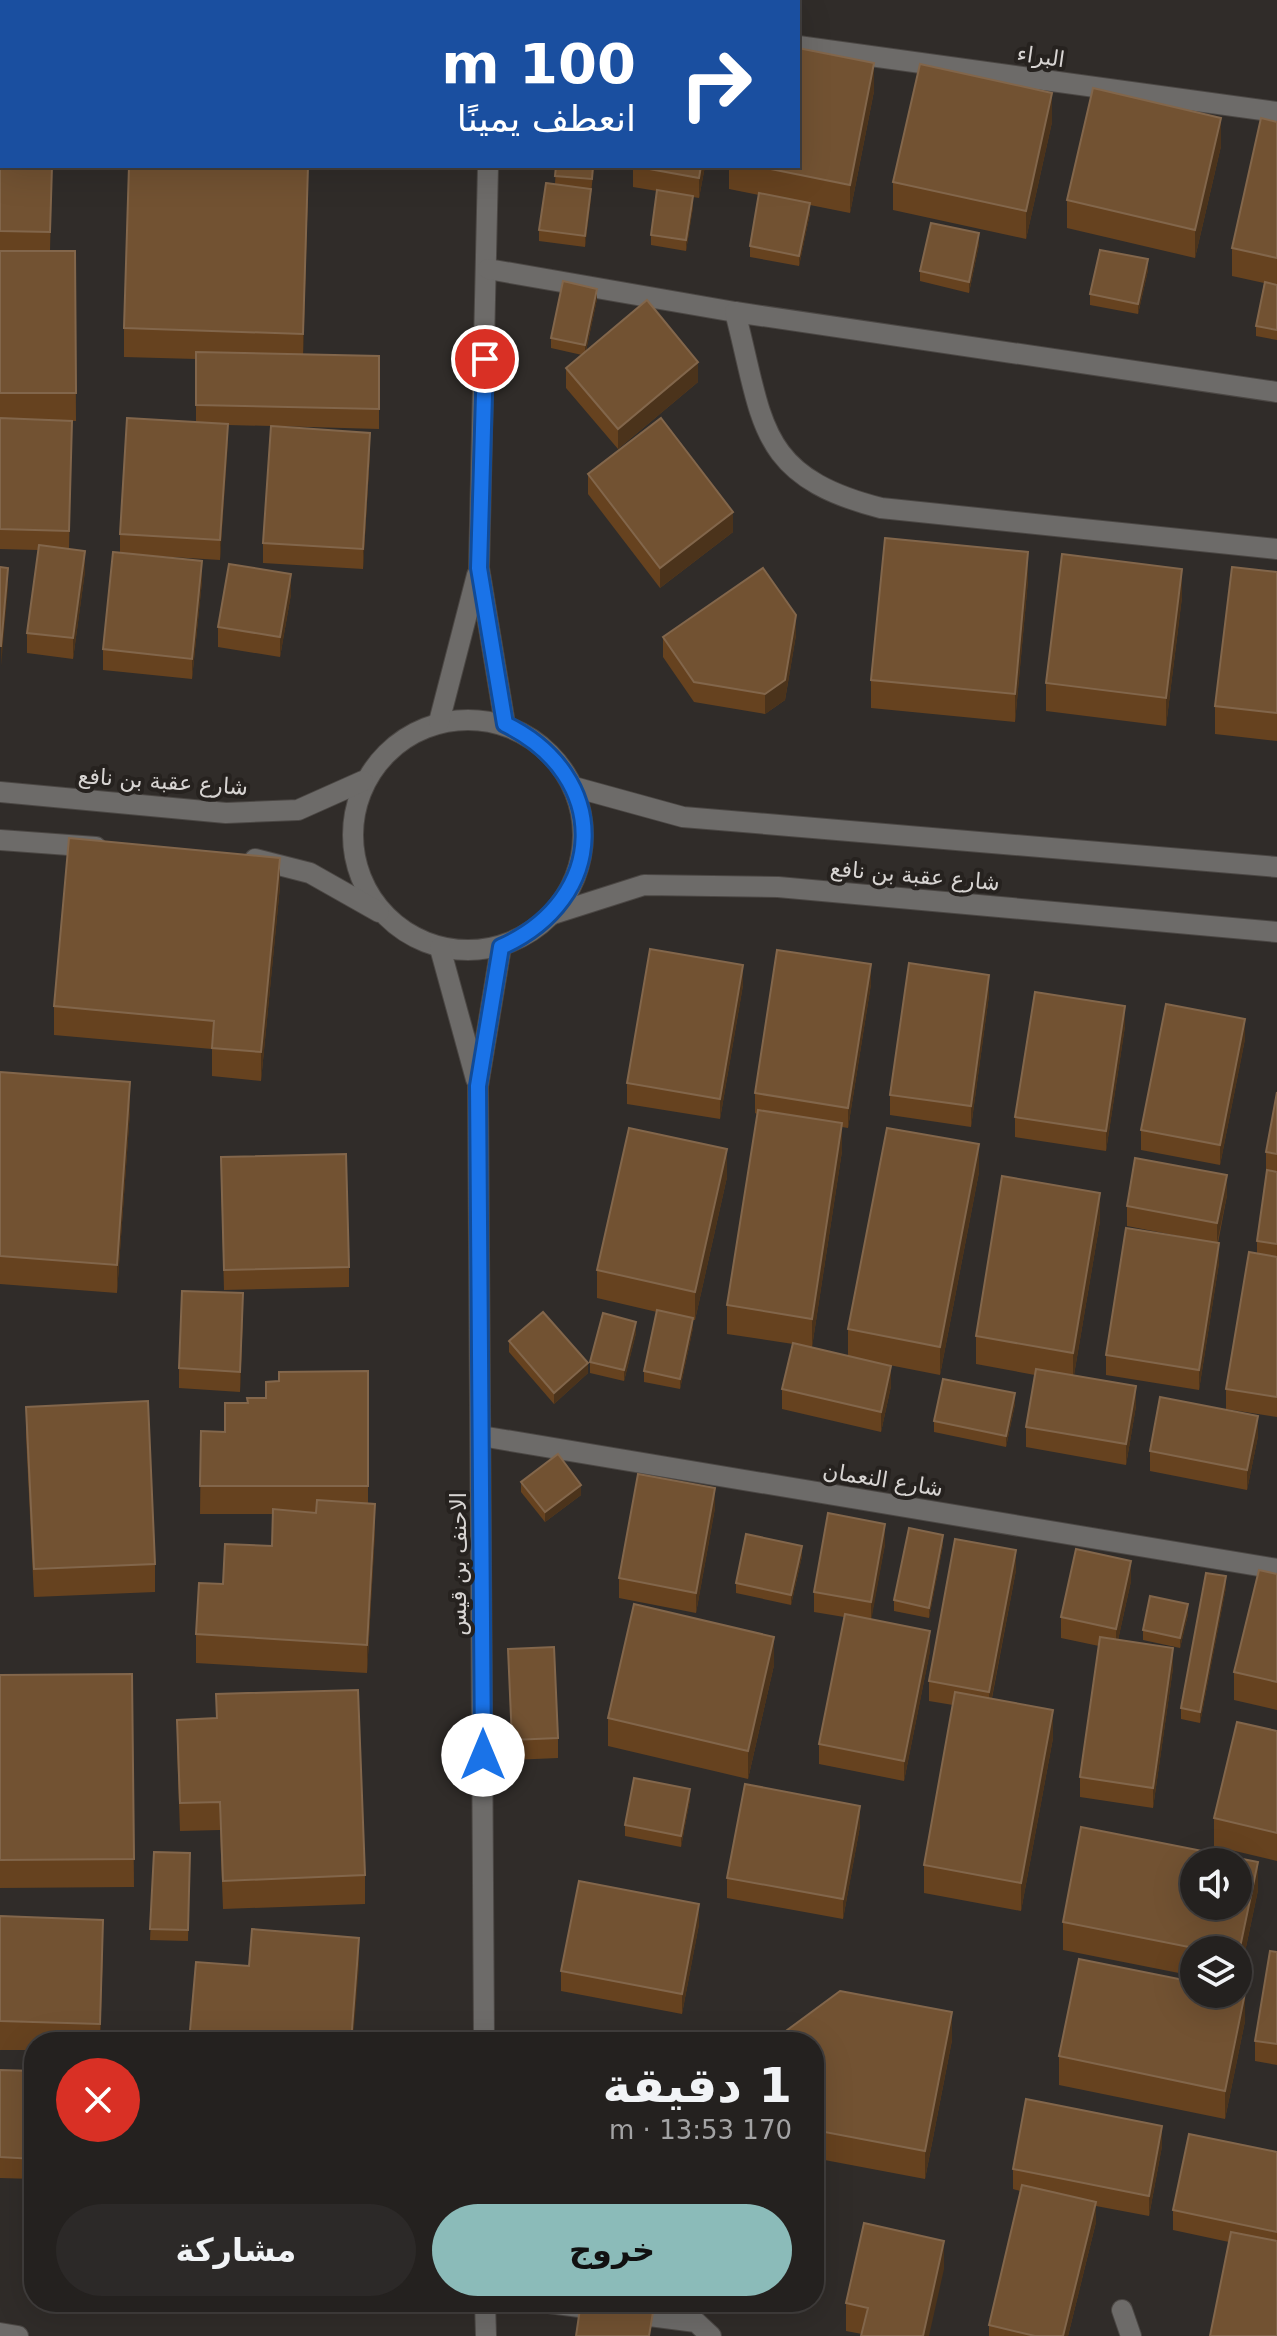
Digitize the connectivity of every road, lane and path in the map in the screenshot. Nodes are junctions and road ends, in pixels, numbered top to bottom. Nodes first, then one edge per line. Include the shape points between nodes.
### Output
1 (800, 46) edge
2 (1277, 112) edge
3 (488, 168) edge
4 (488, 269) junction
5 (735, 312) junction
6 (1277, 392) edge
7 (1277, 549) edge
8 (479, 568) junction
9 (439, 722) junction
10 (505, 724) junction
11 (363, 781) junction
12 (574, 787) junction
13 (0, 792) edge
14 (0, 840) edge
15 (110, 848) edge
16 (235, 858) edge
17 (1277, 867) edge
18 (380, 912) junction
19 (553, 914) junction
20 (1277, 932) edge
21 (501, 947) junction
22 (440, 948) junction
23 (478, 1086) junction
24 (481, 1436) junction
25 (1277, 1569) edge
26 (484, 2032) edge
27 (1122, 2310) dead end
28 (485, 2312) edge
29 (618, 2312) edge
30 (0, 2333) edge
31 (18, 2336) edge
32 (486, 2336) edge
33 (711, 2336) edge
34 (1131, 2336) edge

1 - 2 street, البراء
3 - 4 street
4 - 5 street
4 - 8 street
5 - 6 street
5 - 7 street via 769,441 801,476 838,497 881,508
8 - 9 street
8 - 10 street
9 - 10 street
9 - 11 street via 395,743
10 - 12 street via 534,738 557,759
11 - 13 street, شارع عقبة بن نافع via 298,810 226,813
11 - 18 street via 350,825 356,872
12 - 17 street, شارع عقبة بن نافع via 683,817
12 - 19 street via 585,831 577,876
14 - 15 street
16 - 18 street via 266,860 310,873
18 - 22 street via 408,935
19 - 20 street, شارع عقبة بن نافع via 644,885 763,887
19 - 21 street via 529,934
21 - 22 street
21 - 23 street, الاحنف بن قيس
22 - 23 street, الاحنف بن قيس
23 - 24 street, الاحنف بن قيس
24 - 25 street, شارع النعمان
24 - 26 street, الاحنف بن قيس
27 - 34 street
28 - 32 street
29 - 33 street via 696,2322
30 - 31 street

